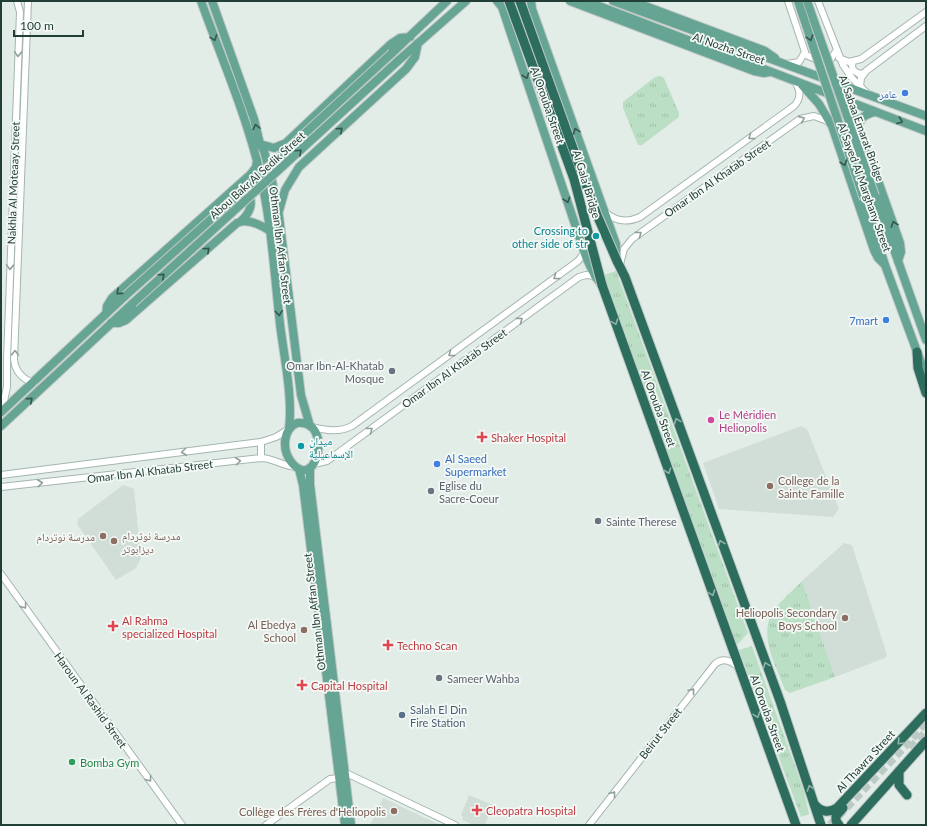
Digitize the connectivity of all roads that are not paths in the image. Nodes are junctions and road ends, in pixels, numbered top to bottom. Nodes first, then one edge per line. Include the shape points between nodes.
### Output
1 (17, 1) edge
2 (28, 1) edge
3 (201, 1) edge
4 (212, 1) edge
5 (447, 1) edge
6 (466, 1) edge
7 (497, 1) edge
8 (509, 1) edge
9 (520, 1) edge
10 (531, 1) edge
11 (570, 1) edge
12 (586, 1) edge
13 (613, 1) edge
14 (632, 1) edge
15 (788, 1) edge
16 (798, 1) edge
17 (807, 1) edge
18 (818, 1) edge
19 (926, 12) edge
20 (926, 26) edge
21 (539, 27) junction
22 (410, 37) junction
23 (418, 42) junction
24 (836, 51) junction
25 (804, 54) junction
26 (518, 55) junction
27 (839, 58) junction
28 (776, 61) junction
29 (853, 61) junction
30 (785, 64) junction
31 (772, 71) junction
32 (864, 73) junction
33 (798, 82) junction
34 (860, 87) junction
35 (868, 94) junction
36 (875, 112) junction
37 (926, 116) edge
38 (779, 117) junction
39 (860, 122) junction
40 (831, 125) junction
41 (787, 128) junction
42 (926, 131) edge
43 (260, 144) junction
44 (286, 144) junction
45 (257, 160) junction
46 (299, 167) junction
47 (236, 188) junction
48 (605, 212) junction
49 (278, 216) junction
50 (240, 221) junction
51 (270, 231) junction
52 (584, 252) junction
53 (898, 262) junction
54 (618, 263) junction
55 (885, 265) junction
56 (595, 276) junction
57 (602, 285) junction
58 (106, 314) junction
59 (111, 322) junction
60 (926, 340) edge
61 (917, 352) junction
62 (925, 374) edge
63 (34, 382) junction
64 (301, 392) junction
65 (926, 394) edge
66 (290, 406) junction
67 (1, 412) edge
68 (1, 426) edge
69 (310, 427) junction
70 (289, 429) junction
71 (261, 442) junction
72 (262, 458) junction
73 (312, 466) junction
74 (298, 468) junction
75 (1, 475) edge
76 (1, 487) edge
77 (1, 574) edge
78 (740, 669) junction
79 (926, 713) edge
80 (926, 741) edge
81 (899, 771) junction
82 (342, 775) junction
83 (907, 795) dead end
84 (846, 799) junction
85 (815, 805) junction
86 (851, 823) edge
87 (182, 825) edge
88 (266, 825) edge
89 (345, 825) edge
90 (350, 825) edge
91 (456, 825) edge
92 (589, 825) edge
93 (796, 825) edge
94 (821, 825) edge
95 (839, 825) edge

1 -> 67 street, Nakhla Al Moteaay Street via 20,12 8,384
63 -> 2 street, Nakhla Al Moteaay Street via 19,374 14,359
3 -> 45 main road, Othman Ibn Affan Street via 244,116
43 -> 4 main road, Othman Ibn Affan Street via 254,119
5 - 22 main road, Abou Bakr Al Sedik Street
6 - 23 main road, Abou Bakr Al Sedik Street
7 - 26 main road, Al Orouba Street via 502,7
8 - 57 highway, Al Gala' Bridge, bridge via 572,171
9 - 54 highway, Al Gala' Bridge, bridge via 597,215
10 - 21 main road, Al Orouba Street
11 - 31 main road, Al Nozha Street via 756,72
12 - 31 main road
13 - 28 main road
14 - 28 main road, Al Nozha Street via 765,51
15 - 25 street via 805,47
16 -> 55 main road, Al Sabaa Emarat Bridge, bridge
17 - 53 main road, Al Sabaa Emarat Bridge, bridge
18 - 24 street
19 - 29 street via 862,58
20 - 32 street
21 - 26 main road via 529,23 520,28
48 -> 21 main road, Al Orouba Street
22 - 44 main road, Abou Bakr Al Sedik Street via 403,37 390,44
22 - 58 main road, Abou Bakr Al Sedik Street, bridge
46 -> 23 main road, Abou Bakr Al Sedik Street via 408,67 416,54
59 -> 23 main road, Abou Bakr Al Sedik Street, bridge
24 - 25 street via 831,59 822,62
24 - 27 street
25 - 30 street via 796,63
26 -> 52 main road, Al Orouba Street
27 - 29 street
27 - 34 street
28 - 30 main road, Al Nozha Street
29 - 32 street via 853,70 859,74
30 - 35 main road, Al Nozha Street
31 - 33 main road, Al Nozha Street
32 - 34 street
33 - 36 main road, Al Nozha Street
33 - 38 street, Omar Ibn Al Khatab Street via 798,102
33 - 40 main road, Al Sayed Al Marghany Street via 819,104
34 - 35 street
35 - 37 main road, Al Nozha Street
36 - 39 main road, Al Sayed Al Marghany Street via 864,116
36 -> 42 main road, Al Nozha Street
38 - 41 street
38 -> 48 street, Omar Ibn Al Khatab Street via 640,217 623,221
39 - 40 main road via 850,114 841,113 834,118
53 -> 39 main road, Al Sayed Al Marghany Street via 900,243 860,129
41 -> 40 street, Omar Ibn Al Khatab Street via 810,116 821,118
40 -> 55 main road, Al Sayed Al Marghany Street via 874,250
54 -> 41 street, Omar Ibn Al Khatab Street via 632,239
43 - 44 main road, Abou Bakr Al Sedik Street via 274,148
43 - 49 main road, Othman Ibn Affan Street via 268,164
44 - 46 main road via 282,152 284,160 291,166
45 - 47 main road, Abou Bakr Al Sedik Street via 254,170
45 - 51 main road, Othman Ibn Affan Street
46 - 49 main road, Abou Bakr Al Sedik Street via 285,190
47 - 50 main road, Abou Bakr Al Sedik Street via 245,191 251,200 248,212
47 -> 58 main road, Abou Bakr Al Sedik Street via 112,298
48 - 54 main road, Al Orouba Street via 617,246
49 - 64 main road, Othman Ibn Affan Street
50 - 51 main road via 254,223
59 -> 50 main road, Abou Bakr Al Sedik Street via 119,323 126,320
51 -> 66 main road, Othman Ibn Affan Street
52 - 56 main road, Al Orouba Street
52 -> 69 street, Omar Ibn Al Khatab Street via 578,262 352,426 333,431
53 - 60 main road, Al Sayed Al Marghany Street
85 -> 54 highway, Al Orouba Street via 780,701
55 - 61 main road, Al Sayed Al Marghany Street
56 - 57 main road, Al Orouba Street
73 -> 56 street, Omar Ibn Al Khatab Street via 327,461 579,277 588,274
57 -> 78 highway, Al Orouba Street
58 - 63 main road, Abou Bakr Al Sedik Street
68 -> 59 main road, Abou Bakr Al Sedik Street
61 - 62 main road, Al Sayed Al Marghany Street
61 - 65 highway via 918,368
63 - 67 main road, Abou Bakr Al Sedik Street
64 - 66 main road via 297,409 293,410
64 - 69 main road, Othman Ibn Affan Street
66 - 70 main road, Othman Ibn Affan Street
69 - 70 main road via 303,422
69 - 73 main road via 316,434 318,445 318,456
70 - 71 street, Omar Ibn Al Khatab Street
70 - 74 main road via 286,450 290,461
71 - 72 street
71 -> 75 street, Omar Ibn Al Khatab Street
72 - 74 street, Omar Ibn Al Khatab Street
76 -> 72 street, Omar Ibn Al Khatab Street
73 - 74 main road via 305,470
73 - 82 main road, Othman Ibn Affan Street via 309,482
74 - 82 main road, Othman Ibn Affan Street via 303,485
77 -> 87 street, Haroun Al Rashid Street
92 -> 78 street, Beirut Street via 715,664 726,660
78 -> 93 highway, Al Orouba Street
79 -> 84 highway, Al Thawra Street
80 - 81 highway
81 - 83 highway via 900,786
81 - 86 highway
82 - 88 street via 328,780
82 - 89 main road, Othman Ibn Affan Street
82 - 90 main road, Othman Ibn Affan Street
82 - 91 street
84 - 85 highway, Al Thawra Street via 829,811 820,810
84 - 95 highway via 836,816
85 - 94 highway, Al Orouba Street

